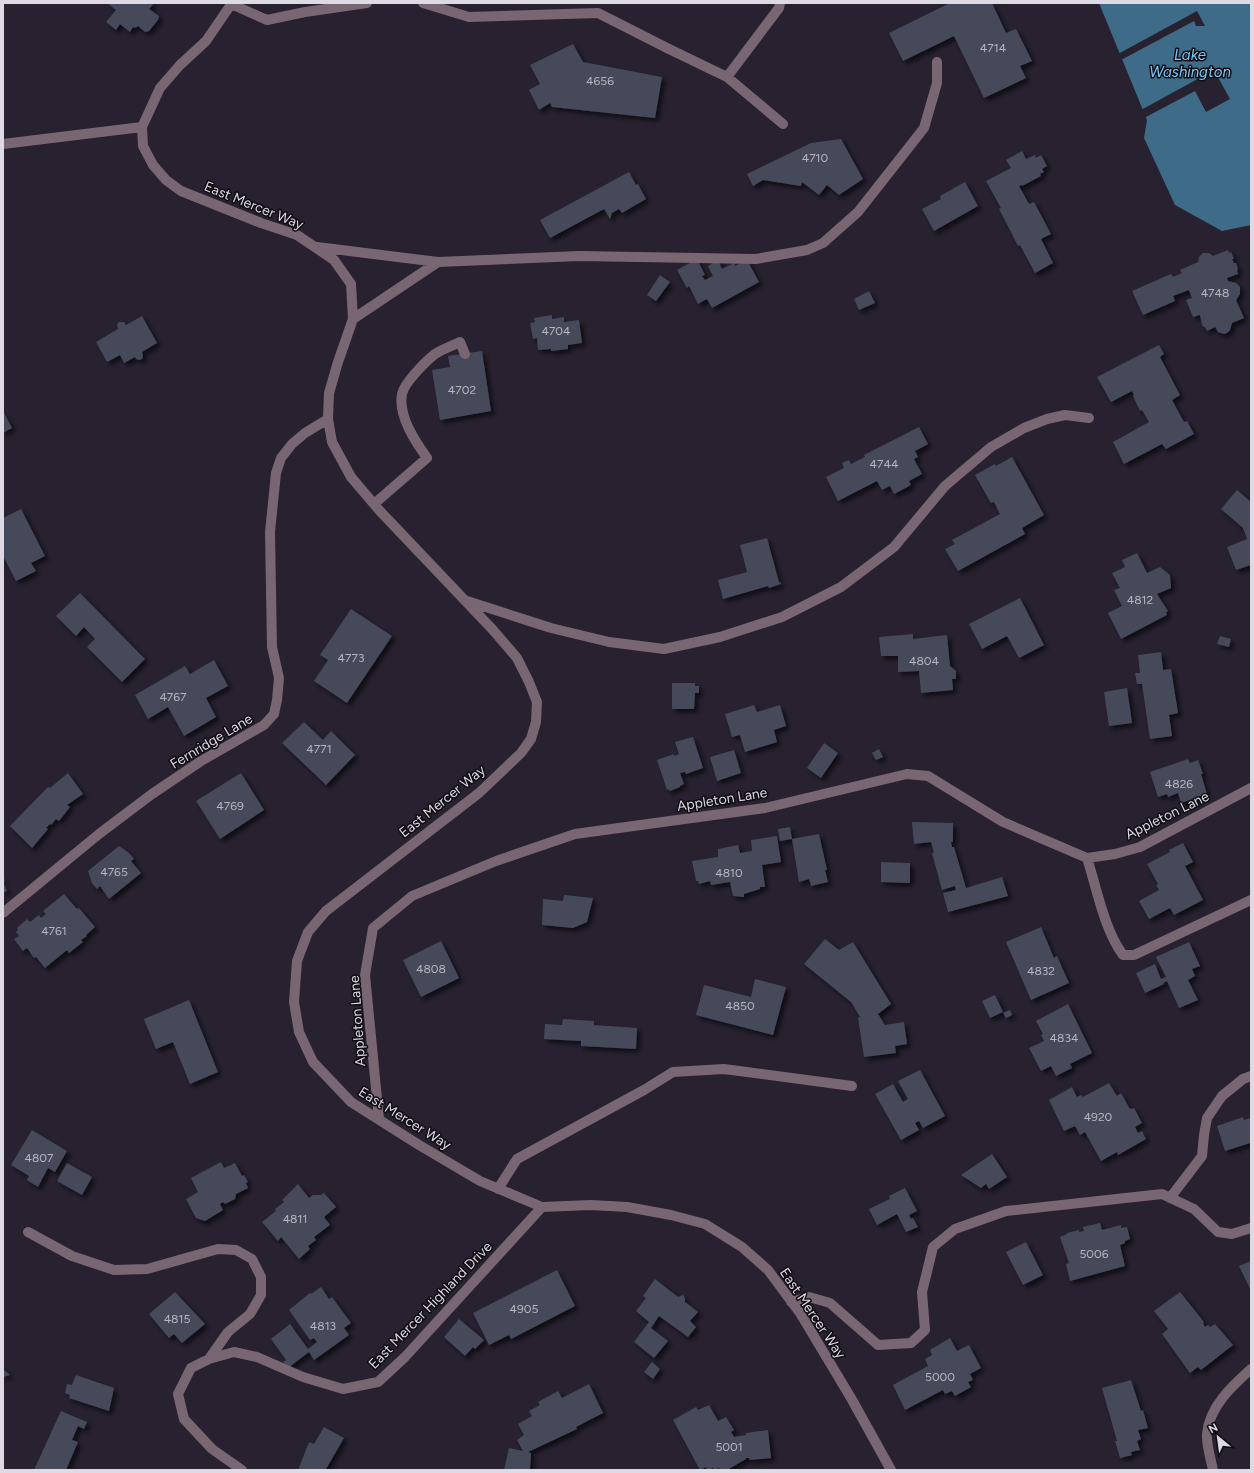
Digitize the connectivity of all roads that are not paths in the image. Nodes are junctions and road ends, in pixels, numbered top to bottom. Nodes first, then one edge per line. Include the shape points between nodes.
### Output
1 (325, 3) edge
2 (366, 3) edge
3 (423, 3) edge
4 (780, 3) edge
5 (231, 4) edge
6 (305, 12) junction
7 (937, 62) dead end
8 (727, 77) junction
9 (783, 124) dead end
10 (142, 127) junction
11 (3, 144) edge
12 (315, 247) junction
13 (438, 262) junction
14 (353, 319) junction
15 (465, 354) dead end
16 (1089, 418) dead end
17 (328, 419) junction
18 (374, 504) junction
19 (465, 600) junction
20 (1251, 788) edge
21 (1088, 858) junction
22 (1251, 900) edge
23 (3, 913) edge
24 (1251, 1076) edge
25 (852, 1086) dead end
26 (379, 1119) junction
27 (498, 1189) junction
28 (1170, 1198) junction
29 (542, 1207) junction
30 (1251, 1228) edge
31 (28, 1232) dead end
32 (792, 1302) junction
33 (209, 1359) junction
34 (1251, 1369) edge
35 (242, 1470) edge
36 (891, 1470) edge
37 (1213, 1470) edge

1 - 6 street
2 - 6 street
3 - 8 street via 469,17 598,13
4 - 8 street via 779,8
5 - 6 street via 266,20
5 - 10 street, East Mercer Way via 206,41 160,88
7 - 13 street via 937,83 924,128 858,212 823,243 807,250 756,259 579,256
8 - 9 street
10 - 11 street
10 - 12 street, East Mercer Way via 143,146 153,165 166,180 181,191 297,235
12 - 13 street
12 - 14 street, East Mercer Way via 334,260 351,284
13 - 14 street
14 - 17 street, East Mercer Way via 329,393
15 - 18 street via 460,342 435,355 411,378 402,393 403,414 414,441 427,458
16 - 19 street via 1064,415 1047,419 1024,428 990,447 946,486 894,547 841,587 782,617 720,637 664,649 610,642 551,628
17 - 18 street, East Mercer Way via 332,442 351,477
17 - 23 street, Fernridge Lane via 292,444 281,458 276,474 270,532 272,647 279,678 274,714 264,725 201,761 152,794
18 - 19 street, East Mercer Way
19 - 26 street, East Mercer Way via 517,658 529,682 537,702 536,722 531,739 479,793 326,911 308,932 297,960 295,1009 299,1032 313,1062 351,1102
20 - 21 street, Appleton Lane via 1140,847
21 - 22 street via 1110,931 1123,955 1134,956
21 - 26 street, Appleton Lane via 1004,822 928,776 907,774 765,808 575,834 496,861 412,896 373,928 365,975
24 - 28 street via 1243,1079 1222,1096 1207,1118 1202,1156
25 - 27 street via 724,1069 672,1072 517,1159
26 - 27 street, East Mercer Way via 480,1181
27 - 29 street, East Mercer Way
28 - 30 street via 1194,1209 1218,1232 1232,1234
28 - 32 street via 1162,1194 1006,1211 955,1229 933,1247 922,1292 925,1330 911,1343 878,1344 830,1303 809,1297
29 - 32 street, East Mercer Way via 628,1207 705,1224 742,1247 768,1270
29 - 33 street, East Mercer Highland Drive via 405,1357 378,1382 343,1389 303,1378 257,1357 234,1352
31 - 33 street, East Mercer Highland Drive via 72,1256 114,1270 147,1269 218,1249 236,1250 252,1259 261,1277 261,1295 250,1314 228,1332
32 - 36 street, East Mercer Way via 851,1398
33 - 35 street, East Mercer Highland Drive via 191,1368 178,1394 184,1419 212,1449
34 - 37 street via 1218,1403 1209,1422 1207,1435

